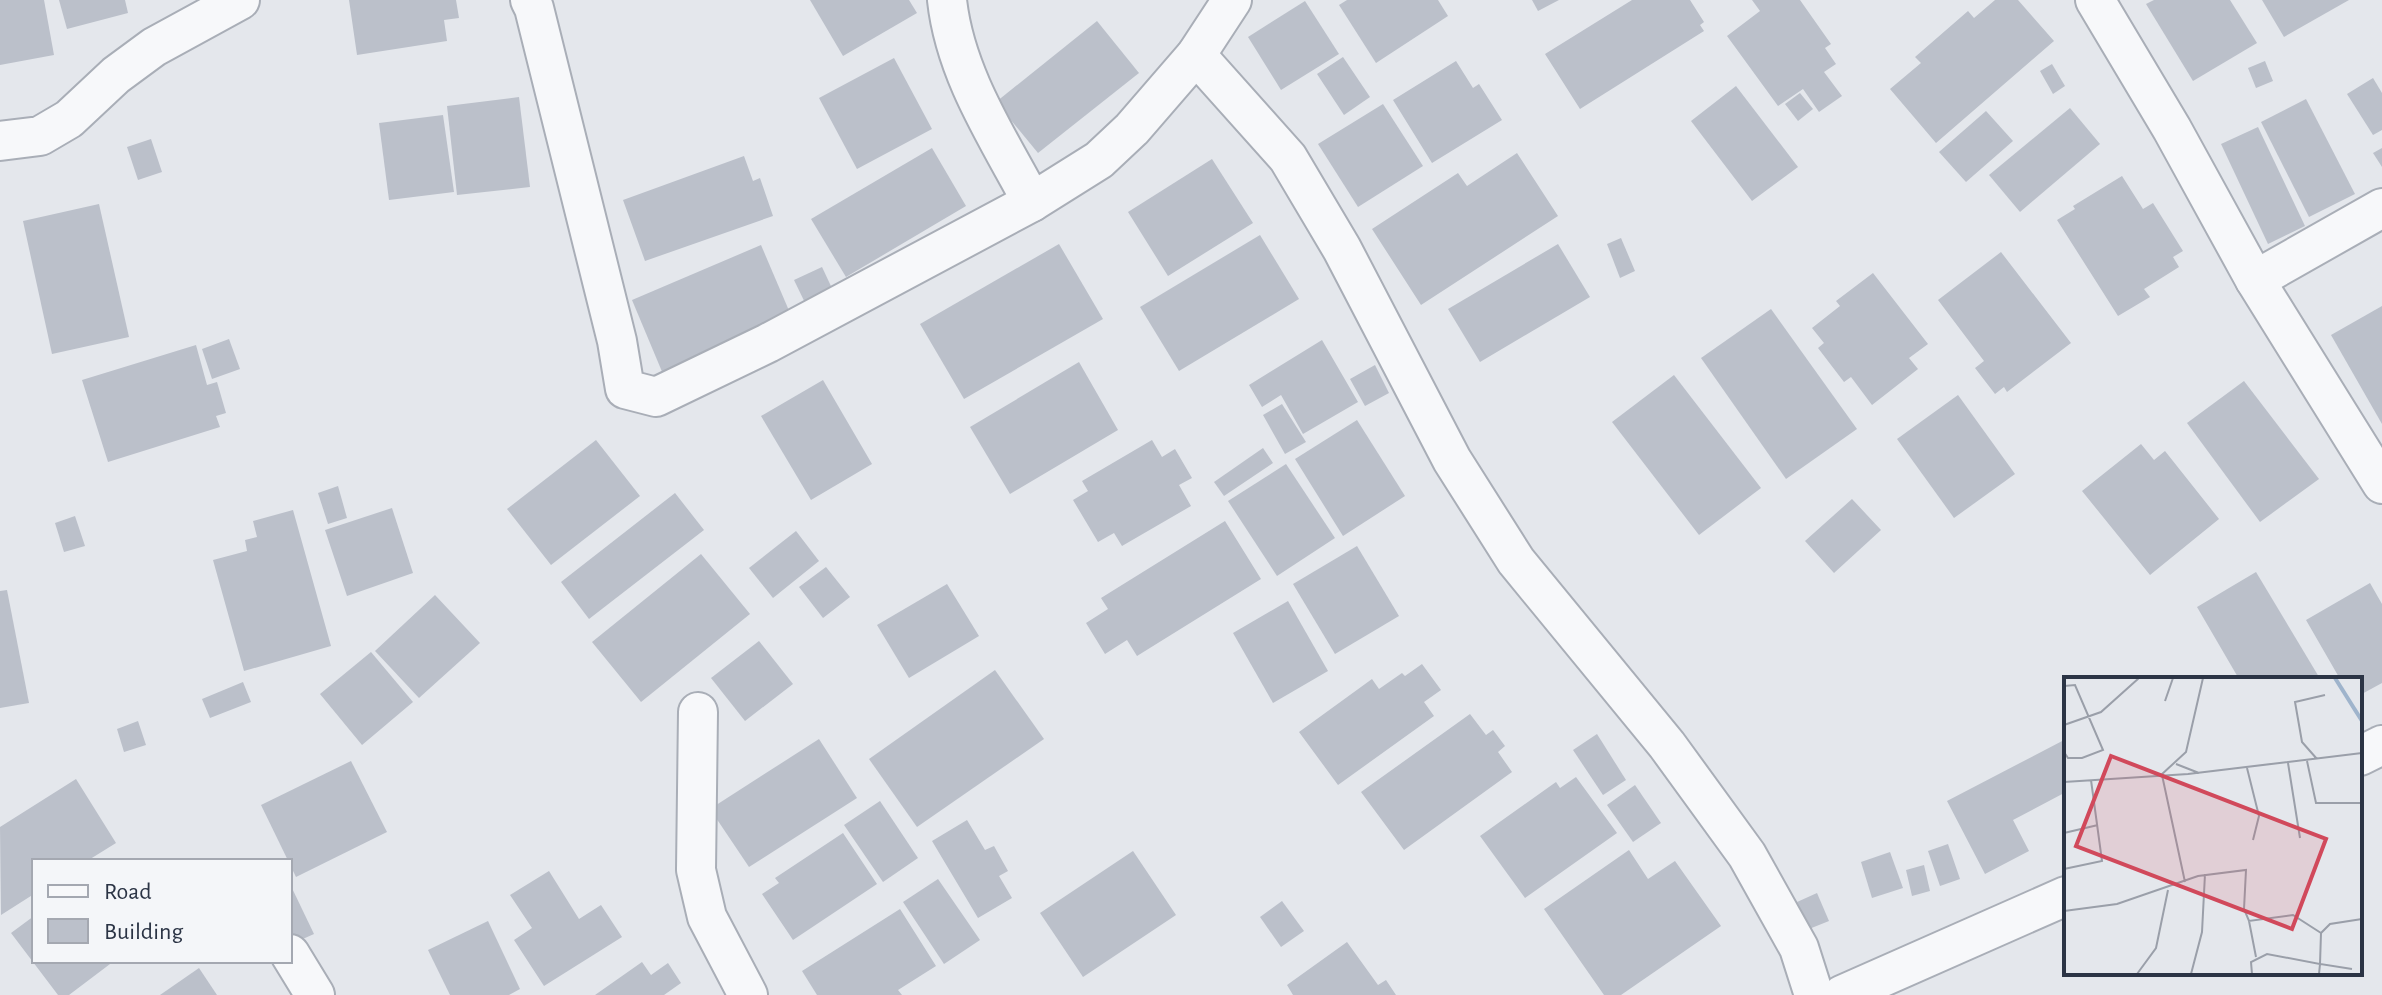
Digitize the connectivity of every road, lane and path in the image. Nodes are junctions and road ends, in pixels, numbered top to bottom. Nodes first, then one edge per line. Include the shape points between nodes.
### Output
1 (240, 0) edge
2 (530, 0) edge
3 (947, 0) edge
4 (1232, 0) edge
5 (2095, 0) edge
6 (1196, 55) junction
7 (0, 141) edge
8 (1032, 202) junction
9 (2382, 208) edge
10 (2255, 280) junction
11 (2382, 484) edge
12 (698, 712) dead end
13 (2382, 745) edge
14 (2362, 755) edge
15 (2064, 897) edge
16 (292, 957) edge
17 (315, 995) edge
18 (748, 995) edge
19 (1814, 995) edge
20 (1842, 995) edge

1 - 7 street via 154,47 69,119 40,136
2 - 8 street via 625,389 656,397
3 - 8 street via 963,71
4 - 6 street
5 - 10 street
6 - 8 street via 1099,160
6 - 19 street via 1288,158 1342,249 1452,460 1516,561 1667,745 1747,855 1799,948
9 - 10 street
10 - 11 street
12 - 18 street via 696,870 707,917
13 - 14 street
15 - 20 street
16 - 17 street

